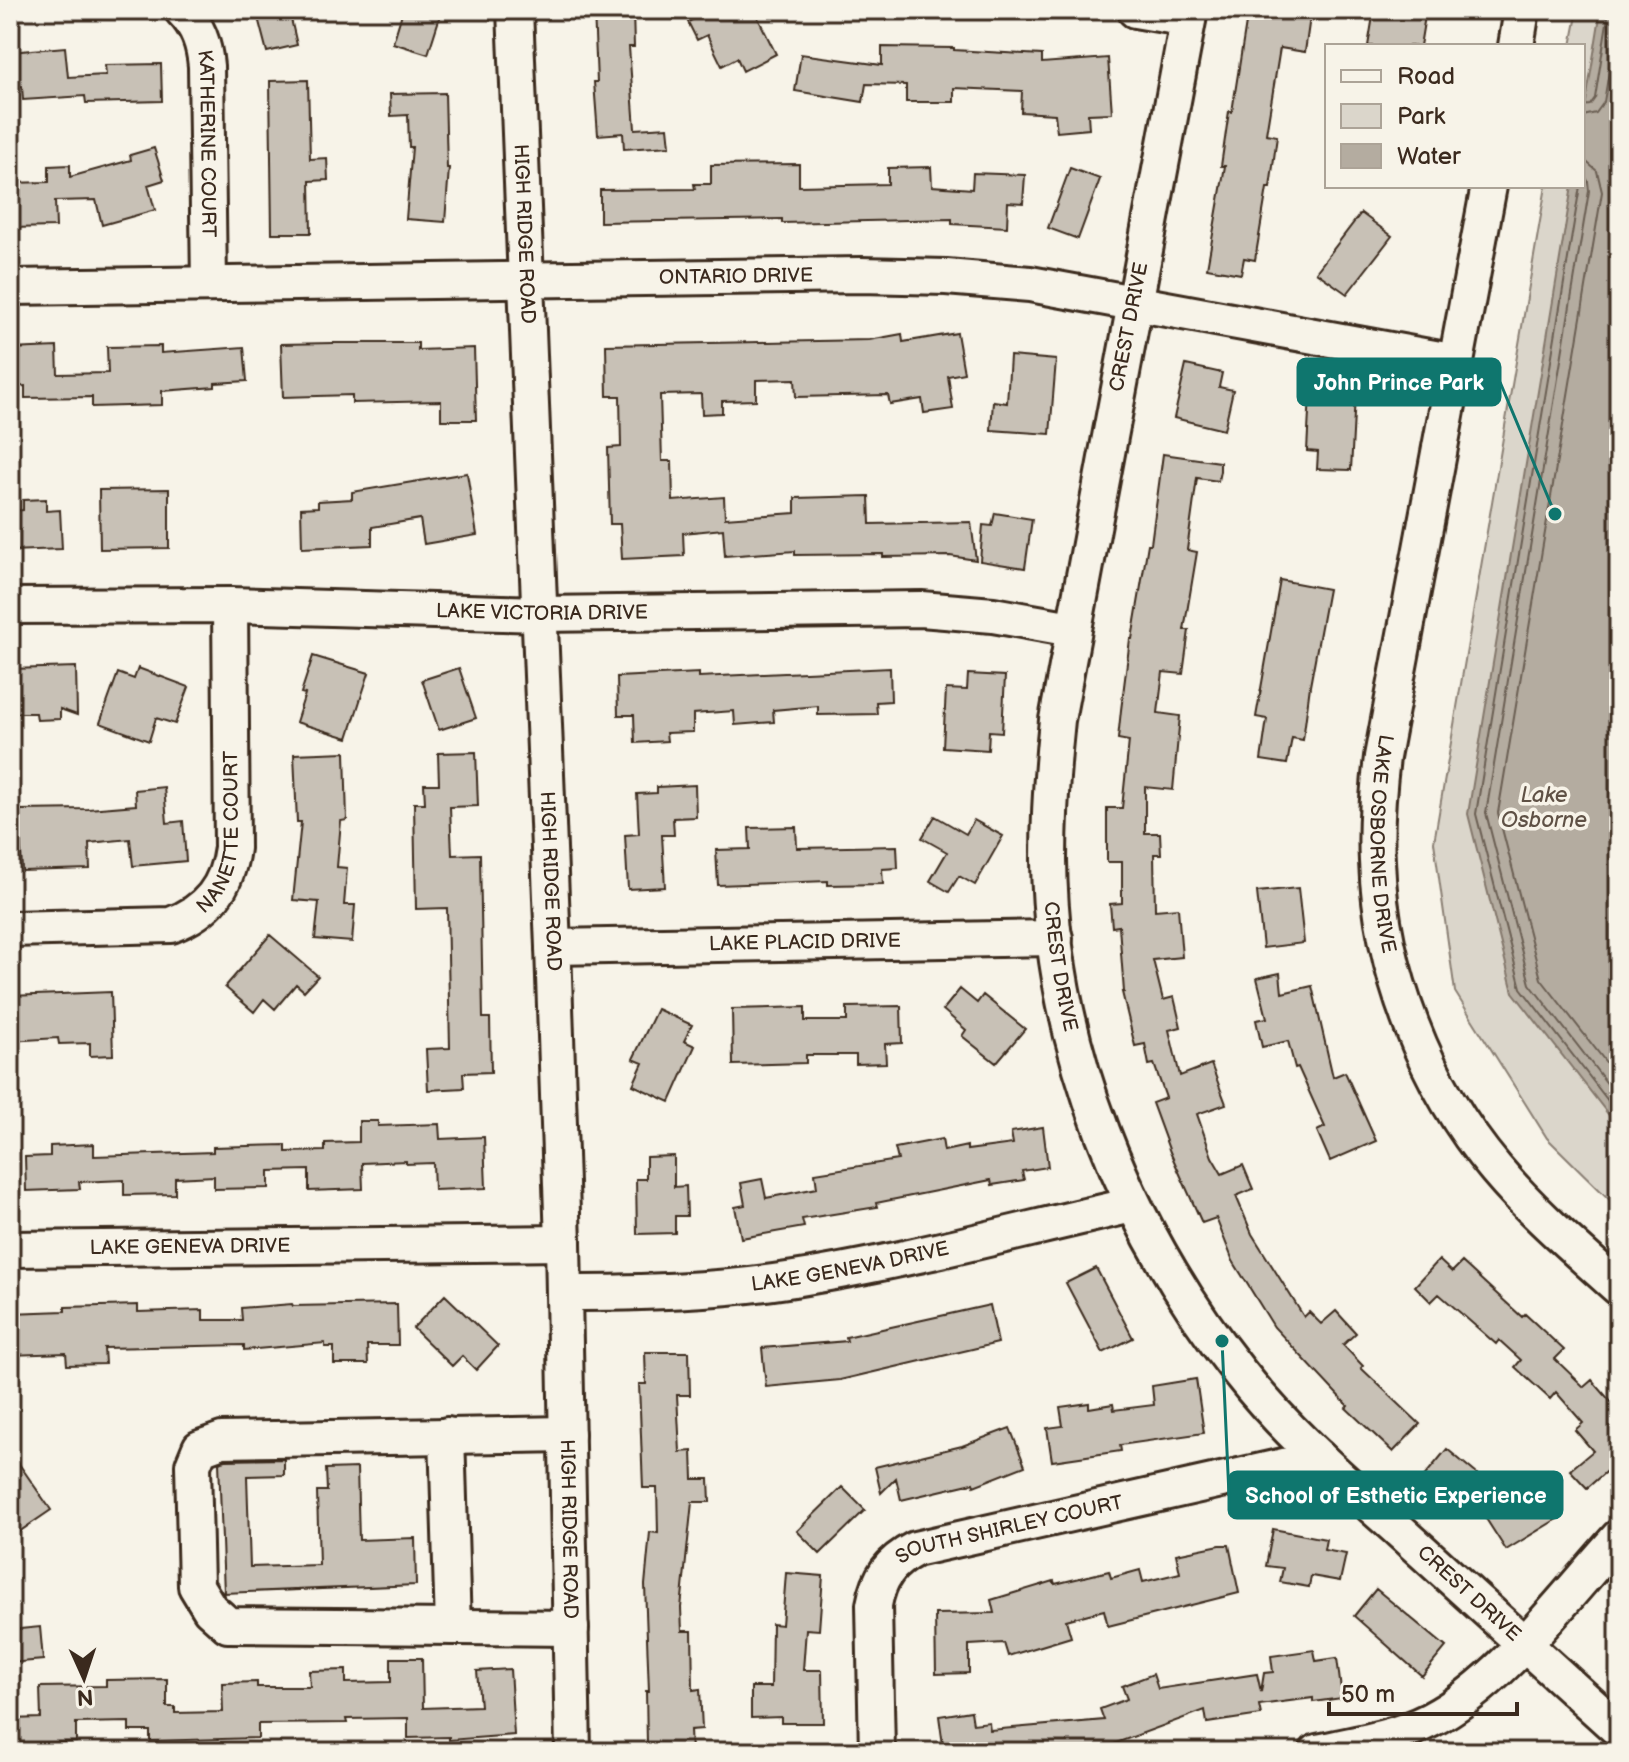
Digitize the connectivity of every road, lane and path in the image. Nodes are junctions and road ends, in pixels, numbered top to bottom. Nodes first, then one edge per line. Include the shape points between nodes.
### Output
1 (182, 10) edge
2 (515, 10) edge
3 (1135, 10) edge
4 (1522, 10) edge
5 (1189, 15) edge
6 (1516, 44) edge
7 (1489, 188) edge
8 (526, 280) junction
9 (209, 284) junction
10 (10, 287) edge
11 (1134, 301) junction
12 (1456, 362) junction
13 (230, 605) junction
14 (10, 606) edge
15 (540, 614) junction
16 (1072, 629) junction
17 (10, 929) edge
18 (1055, 938) junction
19 (553, 947) junction
20 (1133, 1205) junction
21 (563, 1243) junction
22 (10, 1249) edge
23 (1619, 1288) edge
24 (564, 1293) junction
25 (567, 1434) junction
26 (447, 1435) junction
27 (1319, 1458) junction
28 (1619, 1537) edge
29 (453, 1627) junction
30 (571, 1628) junction
31 (1524, 1643) junction
32 (1619, 1730) edge
33 (573, 1752) edge
34 (877, 1752) edge
35 (1317, 1752) edge

1 - 9 street, KATHERINE COURT via 197,29 206,66
2 - 8 street, HIGH RIDGE ROAD
3 - 5 street
4 - 6 street
5 - 11 street, CREST DRIVE
7 - 12 street, LAKE OSBORNE DRIVE
8 - 9 street, ONTARIO DRIVE
8 - 11 street, ONTARIO DRIVE via 946,277
8 - 15 street, HIGH RIDGE ROAD
9 - 10 street, ONTARIO DRIVE
11 - 12 street, ONTARIO DRIVE
11 - 16 street, CREST DRIVE
12 - 23 street, LAKE OSBORNE DRIVE via 1382,757 1377,799 1381,903 1404,1005 1458,1117 1537,1214
13 - 14 street, LAKE VICTORIA DRIVE
13 - 15 street, LAKE VICTORIA DRIVE
13 - 17 street, NANETTE COURT via 232,848 223,885 204,908 171,925
15 - 16 street, LAKE VICTORIA DRIVE via 921,609
15 - 19 street, HIGH RIDGE ROAD
16 - 18 street, CREST DRIVE via 1050,790
18 - 19 street, LAKE PLACID DRIVE
18 - 20 street, CREST DRIVE via 1084,1079
19 - 21 street, HIGH RIDGE ROAD
20 - 24 street, LAKE GENEVA DRIVE via 795,1279 635,1294
20 - 27 street, CREST DRIVE via 1204,1325 1250,1385
21 - 22 street, LAKE GENEVA DRIVE
21 - 24 street, HIGH RIDGE ROAD
24 - 25 street, HIGH RIDGE ROAD
25 - 26 street
25 - 30 street, HIGH RIDGE ROAD
26 - 29 street
26 - 29 street via 222,1440 200,1448 193,1465 196,1586 228,1625
27 - 31 street, CREST DRIVE
27 - 34 street, SOUTH SHIRLEY COURT via 915,1549 899,1557 885,1570 874,1605
28 - 31 street
29 - 30 street
30 - 33 street, HIGH RIDGE ROAD
31 - 32 street, CREST DRIVE
31 - 35 street via 1481,1686 1428,1721 1393,1735

